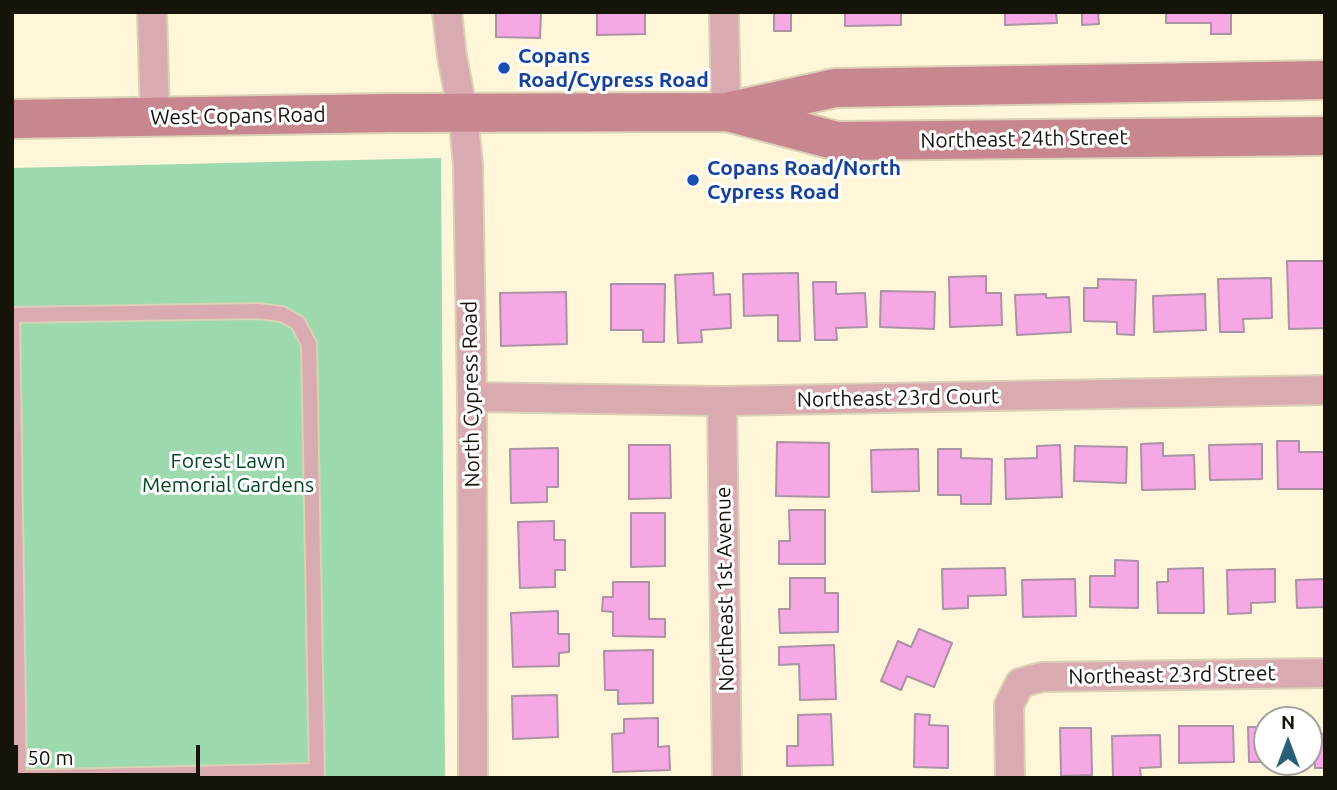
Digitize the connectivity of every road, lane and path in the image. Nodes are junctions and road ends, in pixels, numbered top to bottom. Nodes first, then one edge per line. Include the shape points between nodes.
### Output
1 (152, 12) edge
2 (447, 12) edge
3 (724, 12) edge
4 (1325, 80) edge
5 (726, 112) junction
6 (463, 113) junction
7 (155, 117) junction
8 (12, 120) edge
9 (1325, 136) edge
10 (1325, 390) edge
11 (472, 397) junction
12 (722, 401) junction
13 (1325, 673) edge
14 (317, 774) edge
15 (12, 778) edge
16 (19, 778) edge
17 (473, 778) edge
18 (727, 778) edge
19 (1010, 778) edge

1 - 7 street
2 - 6 street, North Cypress Road
3 - 5 street
4 - 5 main road, Northeast 24th Street via 835,88
5 - 6 main road, Northeast 24th Street
5 - 9 main road, Northeast 24th Street via 837,141
6 - 7 main road, West Copans Road
6 - 11 street, North Cypress Road
7 - 8 main road, West Copans Road
10 - 12 street, Northeast 23rd Court
11 - 12 street, Northeast 23rd Court
11 - 17 street, North Cypress Road
12 - 18 street, Northeast 1st Avenue
13 - 19 street, Northeast 23rd Street via 1042,677 1020,683 1009,705
14 - 16 lane
14 - 16 lane via 309,344 298,323 282,314 258,311 12,315
15 - 16 lane

